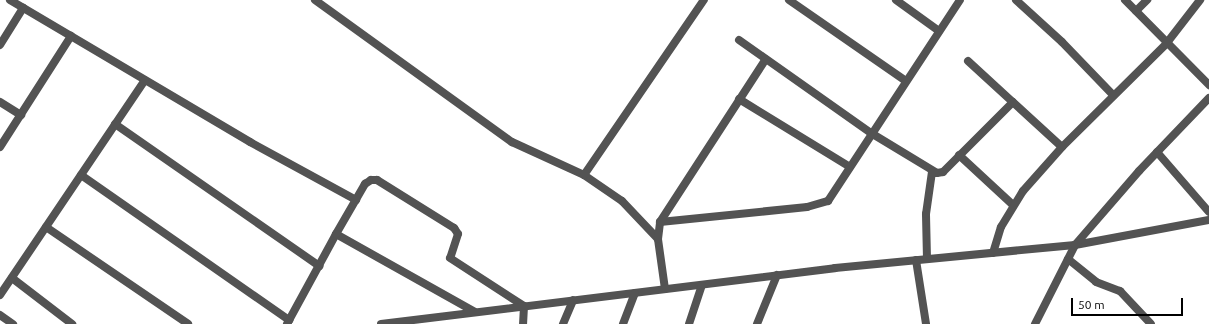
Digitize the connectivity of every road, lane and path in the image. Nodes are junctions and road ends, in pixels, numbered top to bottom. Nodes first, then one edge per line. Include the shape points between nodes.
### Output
1 (10, 0) edge
2 (315, 0) edge
3 (704, 0) edge
4 (789, 0) edge
5 (896, 0) edge
6 (960, 0) edge
7 (1016, 0) edge
8 (1125, 0) edge
9 (1147, 0) edge
10 (1200, 0) edge
11 (23, 8) junction
12 (1136, 11) junction
13 (939, 31) junction
14 (71, 36) junction
15 (740, 40) dead end
16 (0, 44) edge
17 (1166, 44) junction
18 (766, 59) junction
19 (968, 61) dead end
20 (145, 80) junction
21 (906, 81) junction
22 (1209, 85) edge
23 (1113, 95) junction
24 (1209, 98) edge
25 (740, 99) junction
26 (0, 102) edge
27 (1013, 102) junction
28 (21, 115) junction
29 (115, 124) junction
30 (871, 134) junction
31 (0, 147) edge
32 (1062, 147) junction
33 (1157, 152) junction
34 (959, 156) junction
35 (850, 167) junction
36 (932, 172) junction
37 (81, 175) junction
38 (584, 175) junction
39 (356, 200) junction
40 (1013, 205) junction
41 (1209, 212) edge
42 (1209, 220) edge
43 (660, 222) junction
44 (46, 227) junction
45 (336, 234) junction
46 (658, 239) junction
47 (1075, 245) junction
48 (993, 253) junction
49 (927, 259) junction
50 (1068, 259) junction
51 (916, 260) junction
52 (319, 266) junction
53 (777, 275) junction
54 (12, 278) junction
55 (702, 285) junction
56 (665, 289) junction
57 (635, 293) junction
58 (0, 295) edge
59 (572, 300) junction
60 (524, 306) junction
61 (475, 312) junction
62 (0, 315) edge
63 (288, 322) edge
64 (407, 322) edge
65 (13, 324) edge
66 (72, 324) edge
67 (188, 324) edge
68 (381, 324) edge
69 (523, 324) edge
70 (562, 324) edge
71 (623, 324) edge
72 (689, 324) edge
73 (757, 324) edge
74 (926, 324) edge
75 (1035, 324) edge
76 (1151, 324) edge

1 - 11 street
2 - 38 street via 512,142
3 - 38 street
4 - 21 street
5 - 13 street
6 - 13 street
7 - 23 street via 1062,42
8 - 12 street
9 - 12 street
10 - 17 street
11 - 14 street
11 - 16 street
12 - 17 street
13 - 21 street
14 - 20 street
14 - 28 street
15 - 18 street
17 - 22 street
17 - 23 street
18 - 25 street
18 - 30 street
19 - 27 street
20 - 29 street
20 - 39 street
21 - 30 street
23 - 32 street
24 - 33 street
25 - 35 street
25 - 43 street
26 - 28 street
27 - 32 street
27 - 34 street
28 - 31 street
29 - 37 street
29 - 52 street
30 - 35 street
30 - 36 street
32 - 40 street
33 - 41 street
33 - 47 street
34 - 36 street via 942,172
34 - 40 street
35 - 43 street via 832,196 822,204
36 - 49 street via 926,214
37 - 44 street
37 - 63 street
38 - 46 street via 622,201
39 - 45 street
39 - 60 street via 365,184 377,180 454,228 458,234 450,258
40 - 48 street via 1001,227
42 - 47 street
43 - 46 street
44 - 54 street
44 - 67 street
45 - 52 street
45 - 61 street
46 - 56 street
47 - 48 street
47 - 50 street
48 - 49 street
49 - 51 street
50 - 75 street
50 - 76 street via 1096,282 1120,291
51 - 53 street
51 - 74 street
52 - 63 street
53 - 55 street
53 - 73 street
54 - 58 street
54 - 66 street
55 - 56 street
55 - 72 street
56 - 57 street
57 - 59 street
57 - 71 street
59 - 60 street
59 - 70 street
60 - 61 street
60 - 69 street
61 - 64 street
62 - 65 street
64 - 68 street

